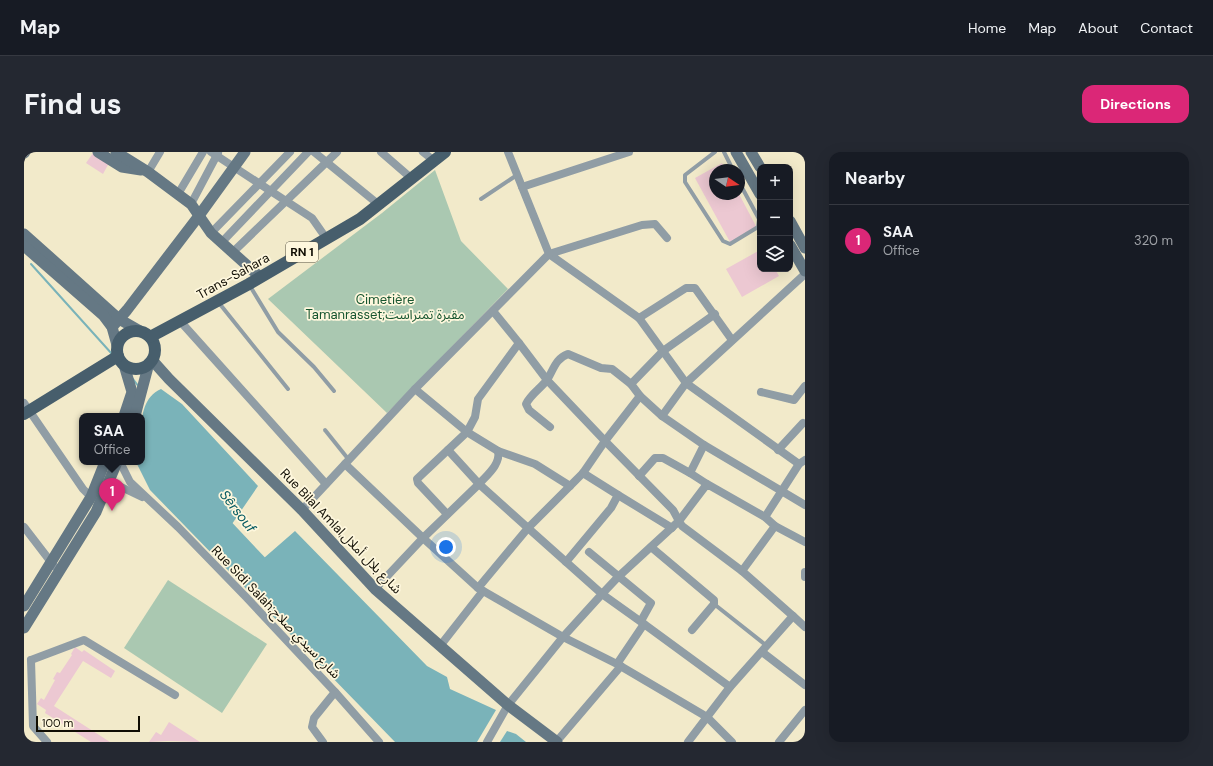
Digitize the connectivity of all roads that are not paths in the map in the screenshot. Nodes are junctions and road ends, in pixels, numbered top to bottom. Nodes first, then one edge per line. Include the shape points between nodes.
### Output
1 (98, 152) edge
2 (116, 152) edge
3 (160, 152) edge
4 (203, 152) edge
5 (245, 152) edge
6 (290, 152) edge
7 (308, 152) edge
8 (314, 152) edge
9 (337, 152) edge
10 (381, 152) edge
11 (422, 152) edge
12 (445, 152) edge
13 (508, 152) edge
14 (629, 152) edge
15 (715, 152) edge
16 (724, 152) edge
17 (736, 152) edge
18 (751, 152) edge
19 (215, 153) edge
20 (128, 155) edge
21 (433, 160) junction
22 (326, 162) junction
23 (730, 164) edge
24 (758, 164) edge
25 (235, 166) junction
26 (148, 172) junction
27 (517, 175) junction
28 (411, 178) junction
29 (259, 183) junction
30 (522, 187) junction
31 (757, 189) edge
32 (272, 191) junction
33 (745, 193) edge
34 (178, 194) junction
35 (481, 199) dead end
36 (286, 200) junction
37 (191, 204) junction
38 (378, 204) junction
39 (198, 217) junction
40 (793, 226) edge
41 (211, 233) junction
42 (24, 234) edge
43 (326, 238) junction
44 (667, 238) dead end
45 (222, 243) junction
46 (24, 246) edge
47 (805, 248) edge
48 (793, 250) edge
49 (233, 252) junction
50 (548, 254) junction
51 (805, 271) edge
52 (805, 274) edge
53 (260, 277) junction
54 (249, 284) junction
55 (218, 301) junction
56 (493, 311) junction
57 (714, 314) junction
58 (639, 318) junction
59 (180, 321) junction
60 (115, 323) junction
61 (145, 334) junction
62 (732, 340) junction
63 (519, 343) junction
64 (663, 351) junction
65 (120, 356) junction
66 (151, 361) junction
67 (547, 380) junction
68 (686, 383) junction
69 (632, 384) junction
70 (805, 386) edge
71 (288, 389) dead end
72 (415, 389) junction
73 (334, 391) dead end
74 (761, 392) dead end
75 (640, 396) junction
76 (26, 409) edge
77 (125, 413) edge
78 (136, 413) edge
79 (662, 416) junction
80 (803, 423) dead end
81 (550, 427) dead end
82 (325, 430) dead end
83 (467, 432) junction
84 (605, 441) junction
85 (704, 445) junction
86 (448, 450) junction
87 (778, 450) junction
88 (498, 451) junction
89 (347, 462) junction
90 (802, 462) edge
91 (105, 465) edge
92 (117, 465) edge
93 (120, 465) edge
94 (583, 473) junction
95 (690, 473) junction
96 (639, 476) junction
97 (326, 484) junction
98 (479, 484) junction
99 (707, 484) junction
100 (107, 486) junction
101 (570, 486) junction
102 (782, 491) junction
103 (618, 495) junction
104 (91, 497) junction
105 (152, 502) junction
106 (805, 505) edge
107 (302, 510) junction
108 (447, 514) junction
109 (765, 517) junction
110 (679, 521) junction
111 (775, 526) junction
112 (24, 527) edge
113 (528, 528) junction
114 (672, 528) junction
115 (423, 538) junction
116 (805, 542) edge
117 (651, 547) junction
118 (589, 552) dead end
119 (51, 562) junction
120 (566, 562) junction
121 (742, 571) junction
122 (805, 572) edge
123 (59, 573) junction
124 (618, 577) junction
125 (805, 577) edge
126 (374, 589) junction
127 (481, 589) junction
128 (602, 594) junction
129 (714, 604) junction
130 (24, 606) edge
131 (793, 616) junction
132 (642, 623) junction
133 (805, 627) edge
134 (24, 628) edge
135 (692, 630) dead end
136 (563, 637) junction
137 (440, 646) junction
138 (764, 649) junction
139 (24, 654) edge
140 (31, 660) junction
141 (619, 665) junction
142 (805, 685) edge
143 (730, 687) junction
144 (335, 692) junction
145 (175, 695) dead end
146 (508, 705) junction
147 (805, 710) edge
148 (707, 717) junction
149 (47, 742) edge
150 (323, 742) edge
151 (379, 742) edge
152 (487, 742) edge
153 (557, 742) edge
154 (688, 742) edge
155 (732, 742) edge
156 (779, 742) edge

1 - 26 street via 122,167
2 - 20 street
3 - 26 street
4 - 34 street
5 - 25 street
6 - 29 street
7 - 32 street
8 - 22 street
9 - 22 street
10 - 28 street
11 - 21 street
12 - 21 main road, Trans-Sahara / RN 1
13 - 27 street
14 - 30 street
15 - 33 lane via 685,175 685,182 723,241 730,244 759,225 759,219
16 - 23 lane
17 - 31 street
18 - 24 street
19 - 25 street
19 - 37 street
20 - 26 street
21 - 28 main road, Trans-Sahara / RN 1
22 - 36 street
22 - 38 street
25 - 29 street
25 - 39 street
26 - 34 street
27 - 30 street
27 - 35 lane
28 - 38 main road, Trans-Sahara / RN 1
29 - 32 street
29 - 41 street
30 - 50 street
32 - 36 street
32 - 45 street
34 - 37 street
36 - 43 street via 312,218
36 - 49 street
37 - 39 street
38 - 43 main road, Trans-Sahara / RN 1 via 360,219
39 - 41 street
39 - 60 street
40 - 47 street
41 - 45 street
42 - 60 street
43 - 53 main road, Trans-Sahara / RN 1
44 - 50 street via 655,224
45 - 49 street
46 - 60 street
48 - 51 street
49 - 53 street
50 - 56 street
50 - 58 street
52 - 62 street
53 - 54 main road, Trans-Sahara / RN 1
54 - 55 main road, Trans-Sahara / RN 1
54 - 73 lane via 278,332
55 - 59 main road, Trans-Sahara / RN 1
55 - 71 lane
56 - 63 street
56 - 72 street
57 - 58 street via 692,287 686,288
57 - 62 street
57 - 64 street
58 - 64 street
59 - 61 main road, Trans-Sahara / RN 1
59 - 97 street
60 - 61 street
60 - 65 street
61 - 65 main road via 128,332 123,336
61 - 66 main road via 155,348
62 - 68 street
63 - 67 street
63 - 83 street via 478,399 475,417
64 - 68 street
64 - 69 street
65 - 66 main road via 136,369
65 - 76 main road
65 - 77 street via 132,392
66 - 78 street
66 - 107 street, Rue Bilal Amlal,شارع بلال أملال
67 - 69 street via 554,365 568,354 601,368 612,369
67 - 81 street via 529,399 526,406
67 - 84 street
68 - 79 street
68 - 87 street
69 - 75 street
70 - 74 street via 794,400
72 - 83 street
72 - 89 street
75 - 79 street
75 - 84 street
76 - 104 street
79 - 85 street
80 - 87 street
82 - 89 lane
83 - 86 street
83 - 88 street
84 - 94 street
84 - 96 street
85 - 95 street
85 - 102 street
86 - 98 street
86 - 108 street via 417,479
87 - 90 street
88 - 98 street via 497,463
88 - 101 street via 535,464
89 - 97 street
89 - 115 street
90 - 102 street
91 - 104 street
92 - 100 street
93 - 105 street, Rue Sidi Salah;شارع سيدي صلاح via 130,482
94 - 101 street
94 - 103 street
95 - 96 street via 663,458 655,458
95 - 99 street
96 - 110 street via 673,510
97 - 107 street
98 - 108 street
98 - 113 street
99 - 109 street
99 - 110 street
100 - 105 street, Rue Sidi Salah;شارع سيدي صلاح via 117,485
100 - 123 street via 96,512
101 - 113 street
102 - 106 street
102 - 109 street
103 - 114 street
103 - 120 street
104 - 119 street
105 - 144 street, Rue Sidi Salah;شارع سيدي صلاح
107 - 126 street, Rue Bilal Amlal,شارع بلال أملال
108 - 115 street
109 - 111 street
110 - 114 street
110 - 121 street via 682,526
111 - 116 street
111 - 121 street
112 - 119 street
113 - 120 street
113 - 127 street
114 - 117 street
115 - 126 street
115 - 127 street
117 - 124 street
117 - 129 street via 712,597
118 - 124 street
119 - 123 street
119 - 130 street
120 - 128 street
121 - 131 street
122 - 125 street
123 - 134 street
124 - 128 street
124 - 132 street via 651,603
126 - 137 street, Rue Bilal Amlal,شارع بلال أملال
127 - 136 street
127 - 137 street
128 - 132 street
128 - 136 street
129 - 135 street
129 - 138 lane
131 - 133 street
131 - 138 street
132 - 141 street
132 - 143 street
136 - 141 street
136 - 146 street
137 - 146 street, Rue Bilal Amlal,شارع بلال أملال
138 - 142 street
138 - 143 street
139 - 140 street
140 - 145 street via 84,640
140 - 149 street via 33,726
141 - 148 street
141 - 153 street
143 - 148 street
144 - 150 street via 314,718 312,727
144 - 151 street, Rue Sidi Salah;شارع سيدي صلاح
146 - 152 street
146 - 153 street, Rue Bilal Amlal,شارع بلال أملال
147 - 156 street
148 - 154 street
148 - 155 street

